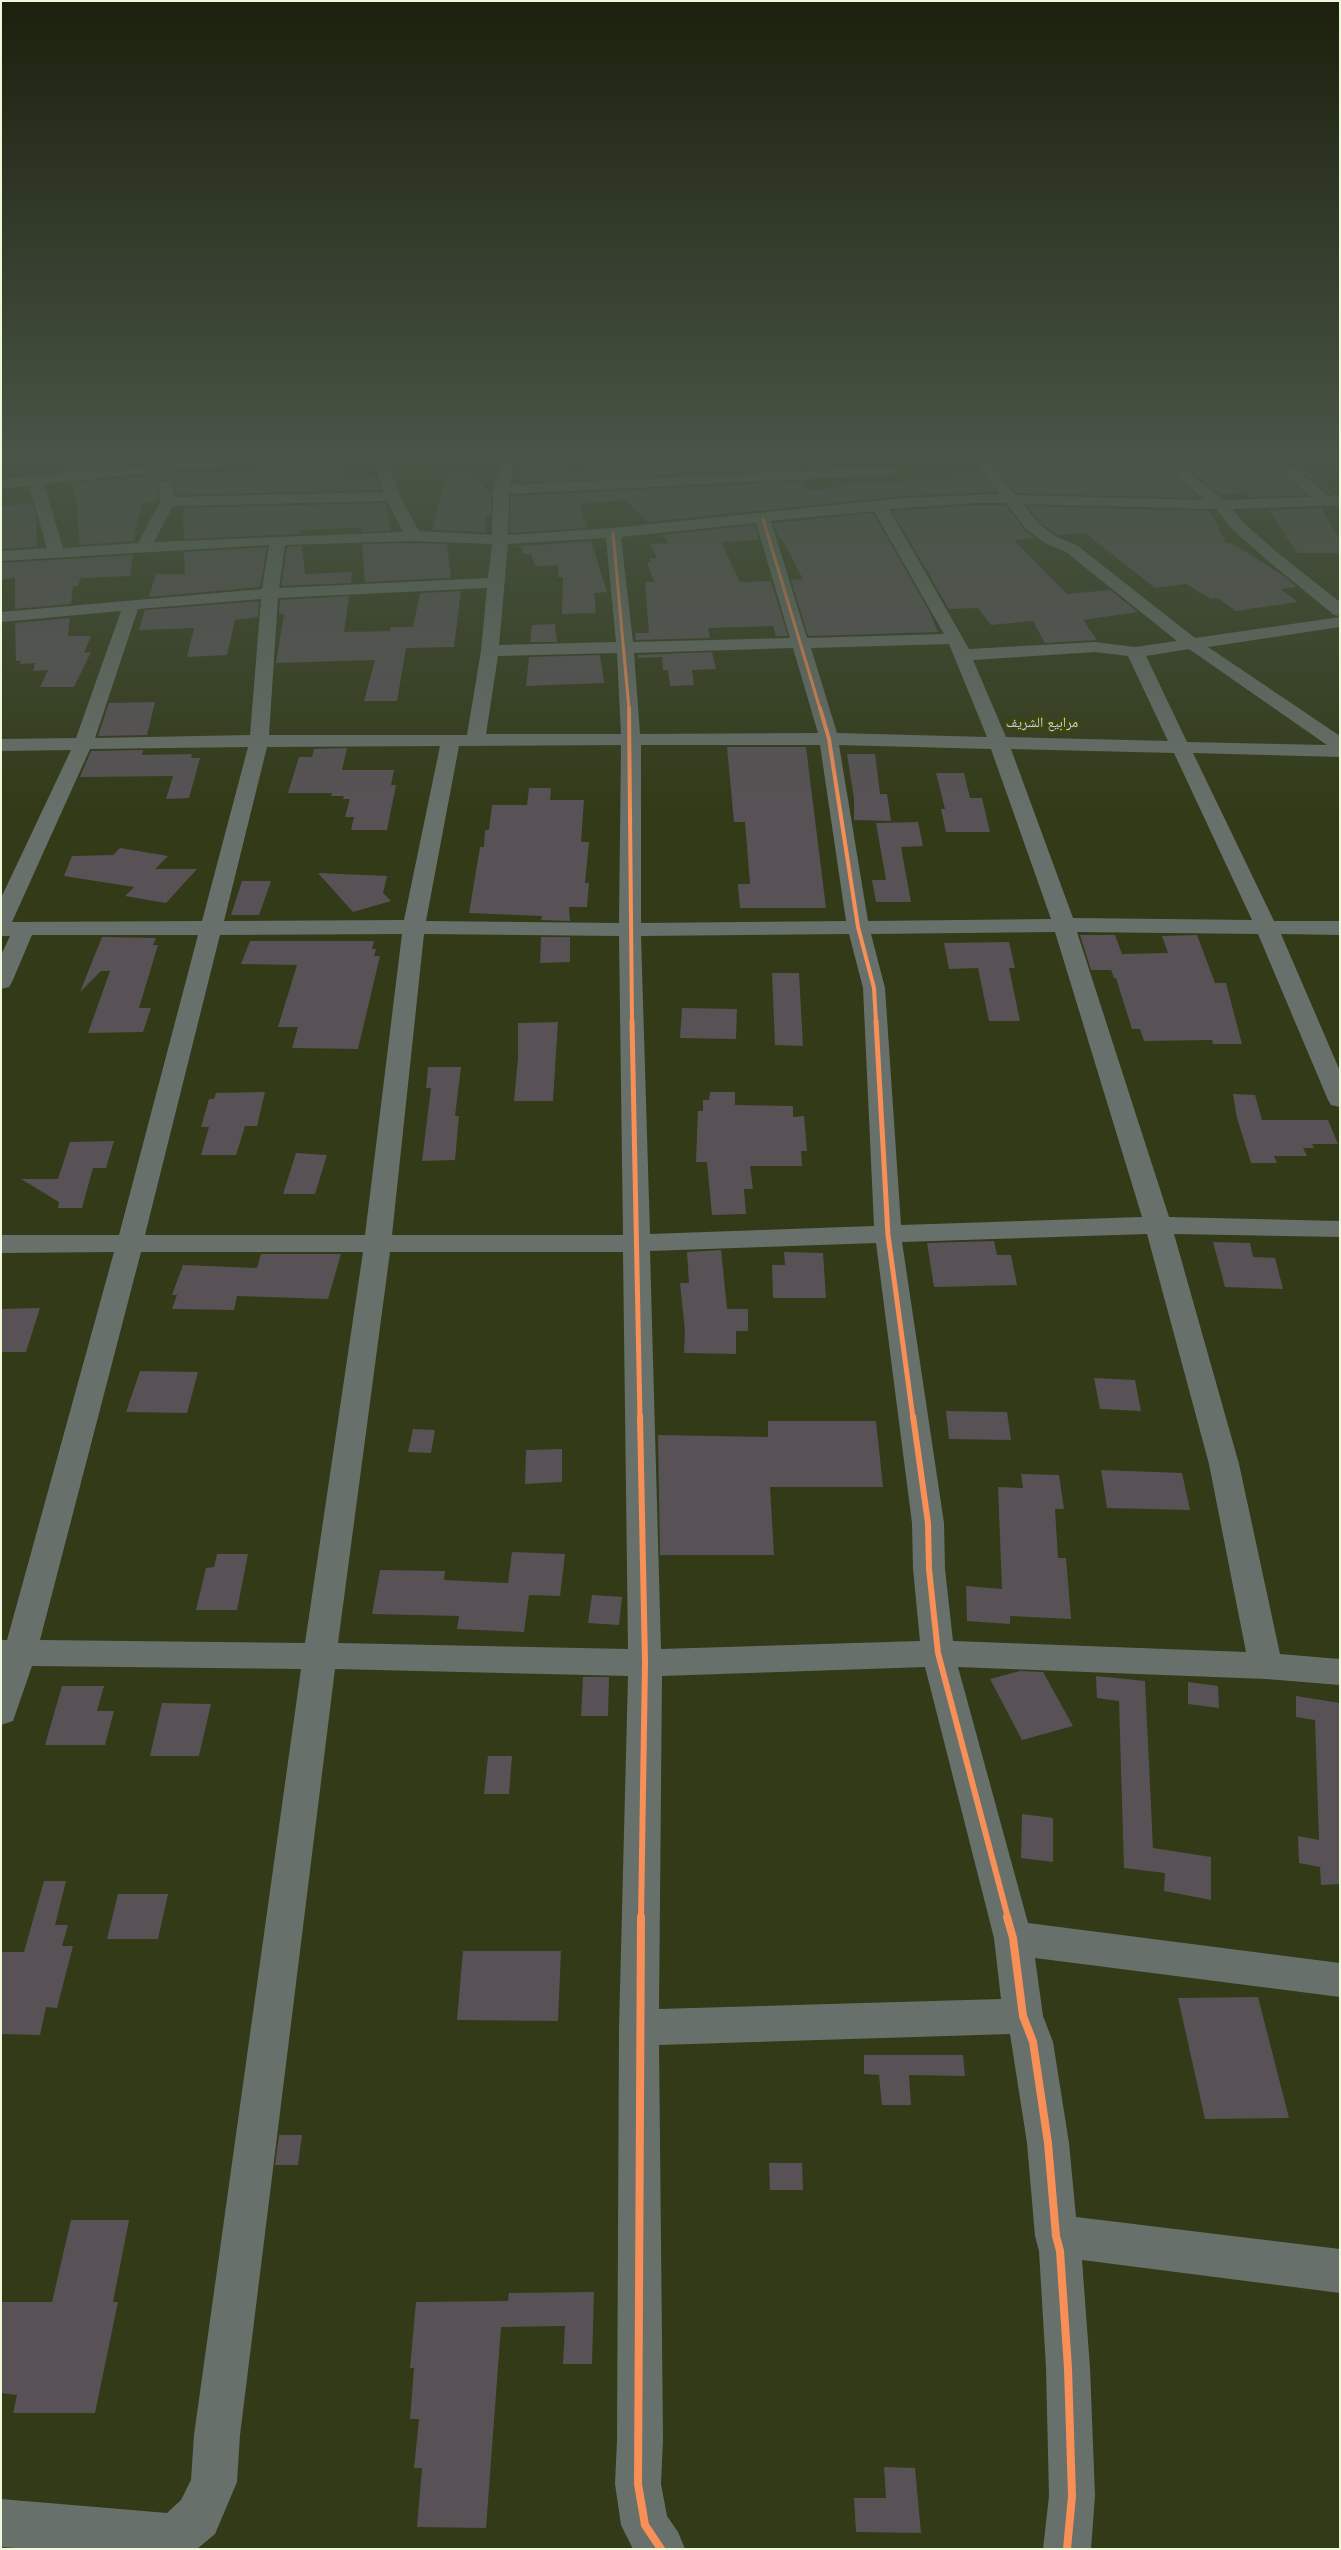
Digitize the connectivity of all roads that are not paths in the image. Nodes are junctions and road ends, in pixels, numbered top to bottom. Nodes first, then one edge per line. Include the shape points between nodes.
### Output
1 (272, 581) edge
2 (618, 581) edge
3 (782, 581) edge
4 (922, 581) edge
5 (1113, 581) edge
6 (1296, 581) edge
7 (495, 583) joint
8 (270, 594) junction
9 (131, 605) junction
10 (1, 617) edge
11 (1338, 621) edge
12 (800, 643) junction
13 (1191, 643) junction
14 (625, 647) junction
15 (959, 647) junction
16 (490, 651) junction
17 (1135, 652) junction
18 (632, 738) junction
19 (829, 739) junction
20 (464, 740) junction
21 (260, 741) junction
22 (999, 743) junction
23 (83, 744) junction
24 (1, 745) edge
25 (1340, 745) edge
26 (1179, 747) junction
27 (1340, 751) edge
28 (1, 922) edge
29 (1064, 925) junction
30 (414, 927) junction
31 (858, 927) junction
32 (1267, 928) junction
33 (1340, 928) edge
34 (212, 929) junction
35 (12, 930) edge
36 (630, 930) junction
37 (1, 982) edge
38 (1340, 1100) edge
39 (1158, 1225) junction
40 (1340, 1228) edge
41 (888, 1235) junction
42 (378, 1243) junction
43 (635, 1243) junction
44 (1, 1244) edge
45 (130, 1244) junction
46 (10, 1653) edge
47 (938, 1653) junction
48 (320, 1656) junction
49 (645, 1663) junction
50 (1266, 1666) junction
51 (1340, 1672) edge
52 (1, 1711) edge
53 (1013, 1938) junction
54 (1340, 1980) edge
55 (1023, 2016) junction
56 (639, 2028) junction
57 (1056, 2236) junction
58 (1340, 2271) edge
59 (1, 2523) edge
60 (661, 2549) edge
61 (1066, 2549) edge

1 - 8 street
2 - 14 street
3 - 12 street
4 - 15 street
5 - 13 street
6 - 11 street
7 - 8 street
7 - 16 street
8 - 9 street
8 - 21 street
9 - 10 street
9 - 23 street
11 - 13 street
12 - 14 street
12 - 15 street
12 - 19 street
13 - 17 street
13 - 25 street
14 - 16 street
14 - 18 street
15 - 17 street via 1095,647
15 - 22 street
16 - 20 street
17 - 26 street
18 - 19 street
18 - 20 street
18 - 36 street
19 - 22 street
19 - 31 street
20 - 21 street
20 - 30 street
21 - 23 street
21 - 34 street
22 - 26 street
22 - 29 street
23 - 24 street
23 - 28 street
26 - 27 street
26 - 32 street
29 - 31 street
29 - 32 street
29 - 39 street
30 - 34 street
30 - 36 street
30 - 42 street
31 - 36 street
31 - 41 street via 874,988
32 - 33 street
32 - 38 street
34 - 35 street
34 - 45 street
35 - 37 street
36 - 43 street
39 - 40 street
39 - 41 street
39 - 50 street via 1224,1464
41 - 43 street
41 - 47 street via 928,1523 929,1569
42 - 43 street
42 - 45 street
42 - 48 street
43 - 49 street
44 - 45 street
45 - 46 street
46 - 48 street
46 - 52 street
47 - 49 street
47 - 50 street
47 - 53 street
48 - 49 street
48 - 59 street via 217,2434 214,2482 198,2517 175,2537
49 - 56 street
50 - 51 street
53 - 54 street
53 - 55 street
55 - 56 street
55 - 57 street via 1034,2042 1048,2142
56 - 60 street via 638,2484 645,2525
57 - 58 street
57 - 61 street via 1060,2251 1068,2368 1072,2496

